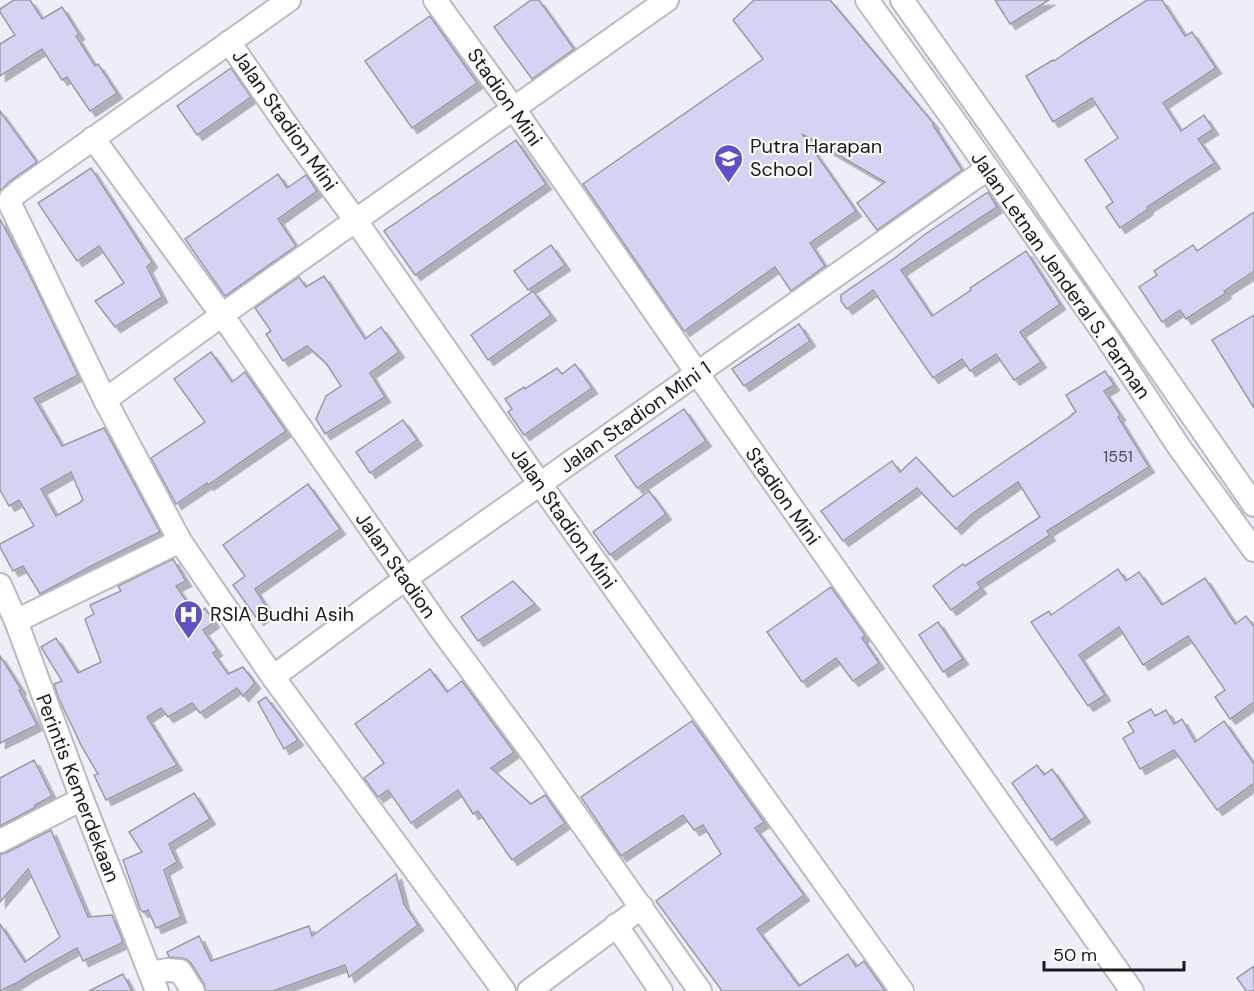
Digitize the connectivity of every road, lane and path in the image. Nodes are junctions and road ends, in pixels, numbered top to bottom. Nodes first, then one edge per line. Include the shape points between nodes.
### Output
1 (289, 0) edge
2 (435, 0) edge
3 (668, 0) edge
4 (867, 0) edge
5 (902, 0) edge
6 (230, 42) junction
7 (514, 109) junction
8 (93, 138) junction
9 (979, 175) junction
10 (356, 221) junction
11 (222, 315) junction
12 (697, 373) junction
13 (105, 399) junction
14 (540, 484) junction
15 (1254, 505) edge
16 (180, 541) junction
17 (1254, 550) edge
18 (405, 579) junction
19 (0, 585) edge
20 (15, 621) junction
21 (273, 677) junction
22 (82, 799) junction
23 (0, 841) edge
24 (642, 907) junction
25 (616, 925) junction
26 (153, 982) edge
27 (193, 991) edge
28 (504, 991) edge
29 (529, 991) edge
30 (661, 991) edge
31 (700, 991) edge
32 (902, 991) edge
33 (1132, 991) edge

1 - 6 street
2 - 7 street, Stadion Mini
3 - 7 street
4 - 9 street, Jalan Letnan Jenderal S. Parman
5 - 15 street, Jalan Letnan Jenderal S. Parman
6 - 8 street
6 - 10 street, Jalan Stadion Mini
7 - 10 street
7 - 12 street, Stadion Mini
8 - 11 street, Jalan Stadion
8 - 13 street via 18,192 11,198 11,206
9 - 12 street, Jalan Stadion Mini 1
9 - 17 street, Jalan Letnan Jenderal S. Parman via 1106,336 1179,447
10 - 11 street
10 - 14 street, Jalan Stadion Mini
11 - 13 street
11 - 18 street, Jalan Stadion
12 - 14 street, Jalan Stadion Mini 1
12 - 33 street, Stadion Mini
13 - 16 street
14 - 18 street, Jalan Stadion Mini 1
14 - 32 street, Jalan Stadion Mini
16 - 20 street
16 - 21 street
18 - 21 street, Jalan Stadion Mini 1
18 - 24 street, Jalan Stadion
19 - 20 street, Perintis Kemerdekaan
20 - 22 street, Perintis Kemerdekaan
21 - 28 street
22 - 23 street
22 - 26 street, Perintis Kemerdekaan
24 - 25 street
24 - 31 street, Jalan Stadion
25 - 29 street
25 - 30 street
26 - 27 street via 167,969 180,971

